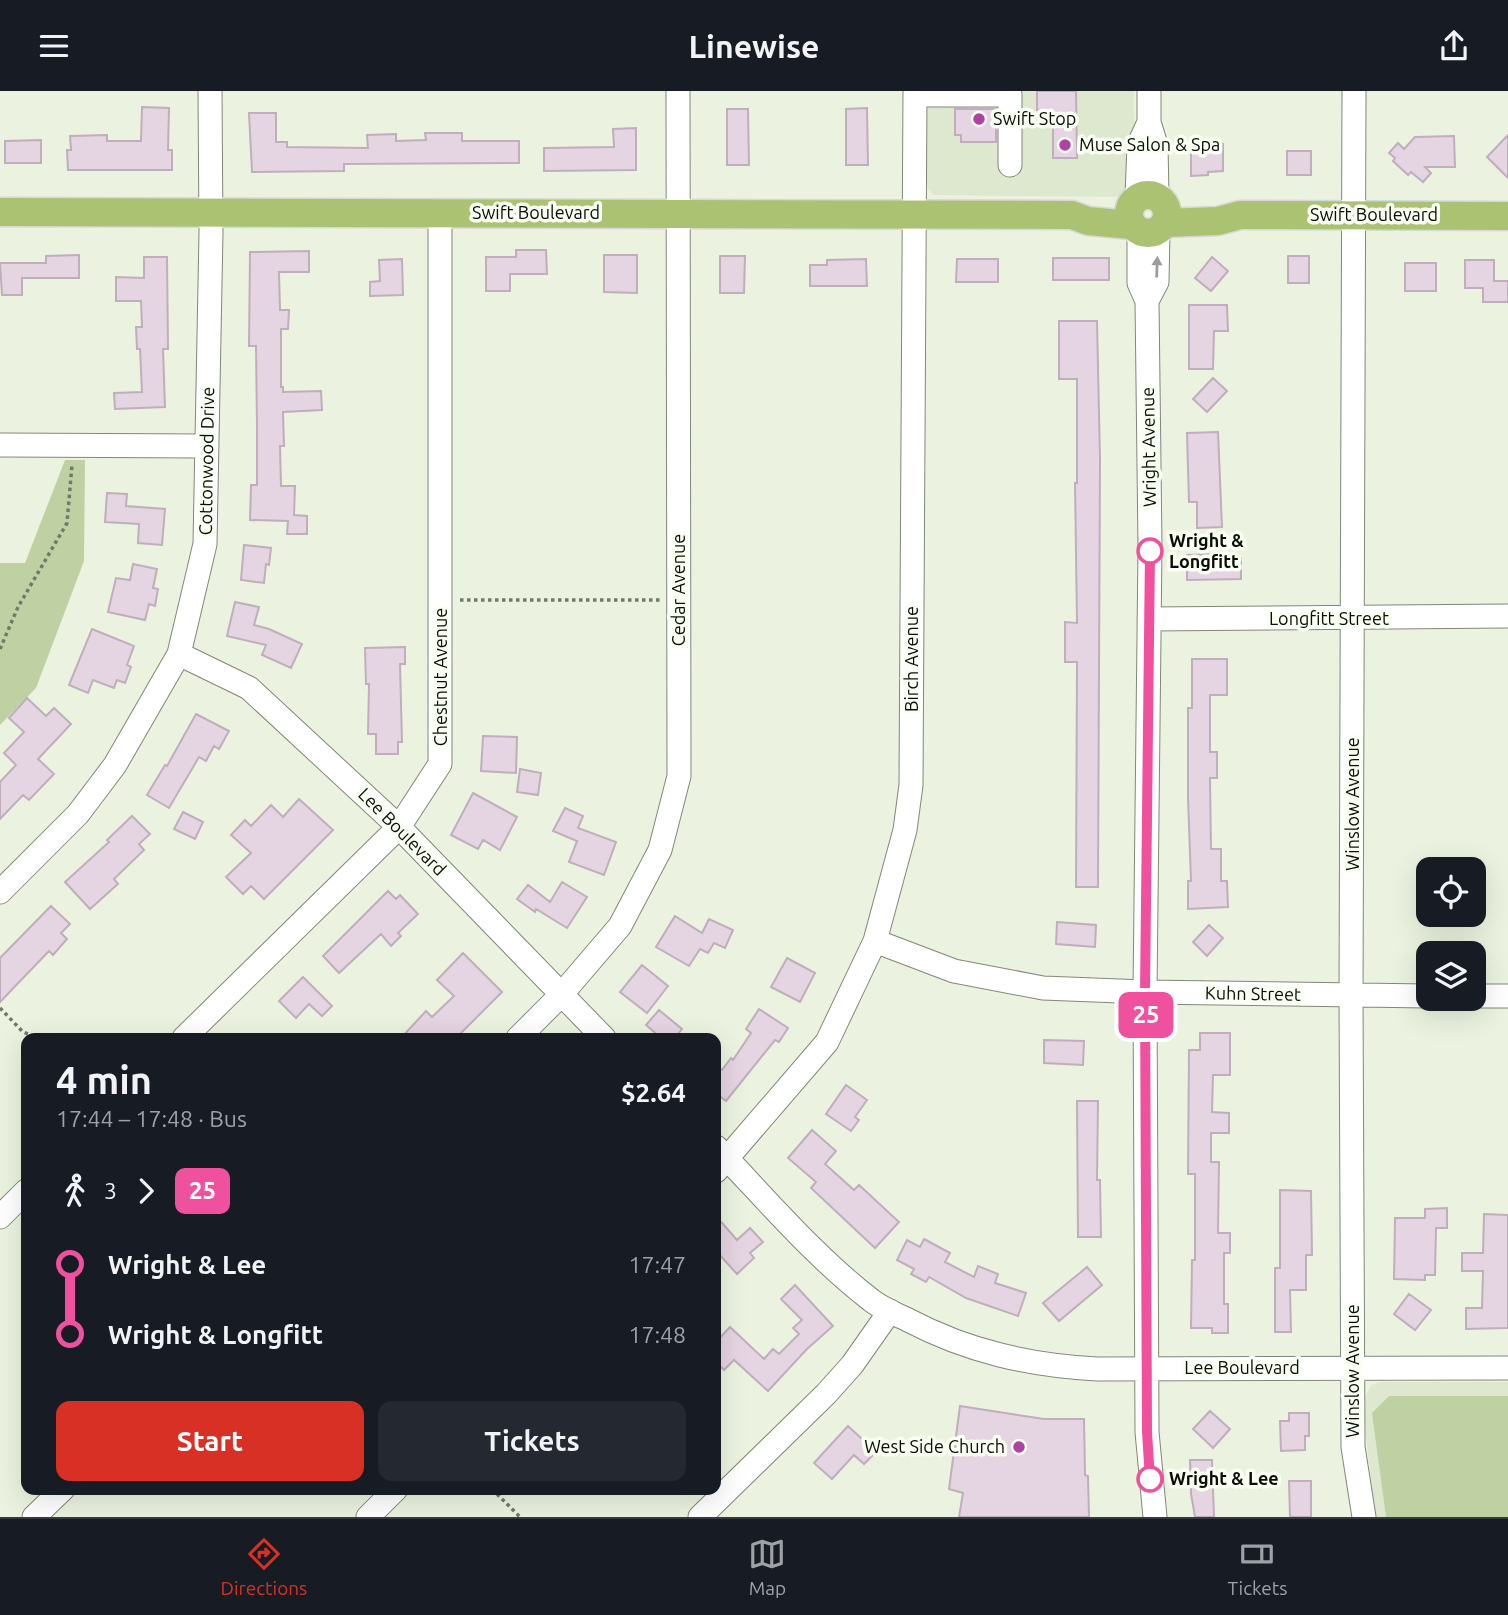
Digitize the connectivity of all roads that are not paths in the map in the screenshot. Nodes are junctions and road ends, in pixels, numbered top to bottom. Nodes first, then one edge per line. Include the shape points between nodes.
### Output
1 (210, 91) edge
2 (678, 91) edge
3 (1149, 91) edge
4 (1354, 91) edge
5 (915, 93) edge
6 (1010, 165) dead end
7 (0, 212) edge
8 (678, 212) junction
9 (210, 213) junction
10 (440, 213) junction
11 (1148, 213) junction
12 (915, 215) junction
13 (1352, 215) junction
14 (1508, 216) edge
15 (0, 445) edge
16 (207, 446) junction
17 (1508, 616) edge
18 (1149, 619) junction
19 (1353, 619) junction
20 (179, 654) junction
21 (399, 827) junction
22 (0, 893) edge
23 (875, 941) junction
24 (1145, 992) junction
25 (561, 995) junction
26 (1352, 996) junction
27 (1416, 996) edge
28 (1486, 996) edge
29 (1508, 996) edge
30 (189, 1033) edge
31 (523, 1033) edge
32 (599, 1033) edge
33 (721, 1158) edge
34 (721, 1160) edge
35 (21, 1196) edge
36 (0, 1217) edge
37 (890, 1311) junction
38 (1353, 1368) junction
39 (1508, 1368) edge
40 (1148, 1369) junction
41 (57, 1495) edge
42 (390, 1495) edge
43 (710, 1514) edge
44 (34, 1517) edge
45 (368, 1517) edge
46 (1154, 1517) edge
47 (1364, 1517) edge

1 - 9 street, Cottonwood Drive
2 - 8 street, Cedar Avenue
3 - 11 street, Wright Avenue via 1149,122 1139,144
4 - 13 street, Winslow Avenue
5 - 6 street via 1010,95
5 - 12 street, Birch Avenue
7 - 9 main road, Swift Boulevard
8 - 10 main road, Swift Boulevard
8 - 12 main road, Swift Boulevard
8 - 25 street, Cedar Avenue via 679,776 660,850 620,926
9 - 10 main road, Swift Boulevard
9 - 16 street, Cottonwood Drive
10 - 21 street, Chestnut Avenue via 440,764
11 - 12 main road, Swift Boulevard via 1088,221 1072,215
11 - 13 main road, Swift Boulevard via 1224,205 1240,215
11 - 18 street, Wright Avenue via 1139,283 1147,301
12 - 23 street, Birch Avenue via 911,785 905,829
13 - 14 main road, Swift Boulevard
13 - 19 street, Winslow Avenue
15 - 16 street
16 - 20 street, Cottonwood Drive via 205,544
17 - 19 street, Longfitt Street
18 - 19 street, Longfitt Street
18 - 24 street, Wright Avenue
19 - 26 street, Winslow Avenue
20 - 21 street, Lee Boulevard via 249,688
20 - 22 street, Cottonwood Drive via 116,765 78,814
21 - 25 street, Lee Boulevard
21 - 30 street, Chestnut Avenue
23 - 24 street, Kuhn Street via 954,971 1043,988
23 - 33 street, Birch Avenue via 827,1042
24 - 26 street, Kuhn Street
24 - 40 street, Wright Avenue
25 - 31 street, Cedar Avenue
25 - 32 street, Lee Boulevard
26 - 27 street, Kuhn Street
26 - 38 street, Winslow Avenue
28 - 29 street
34 - 37 street, Lee Boulevard via 810,1246 872,1301
35 - 36 street
37 - 40 street, Lee Boulevard via 955,1342 1011,1359 1053,1367
37 - 43 street via 852,1365
38 - 39 street, Lee Boulevard
38 - 40 street, Lee Boulevard
38 - 47 street, Winslow Avenue via 1353,1447
40 - 46 street, Wright Avenue via 1148,1462
41 - 44 street
42 - 45 street

